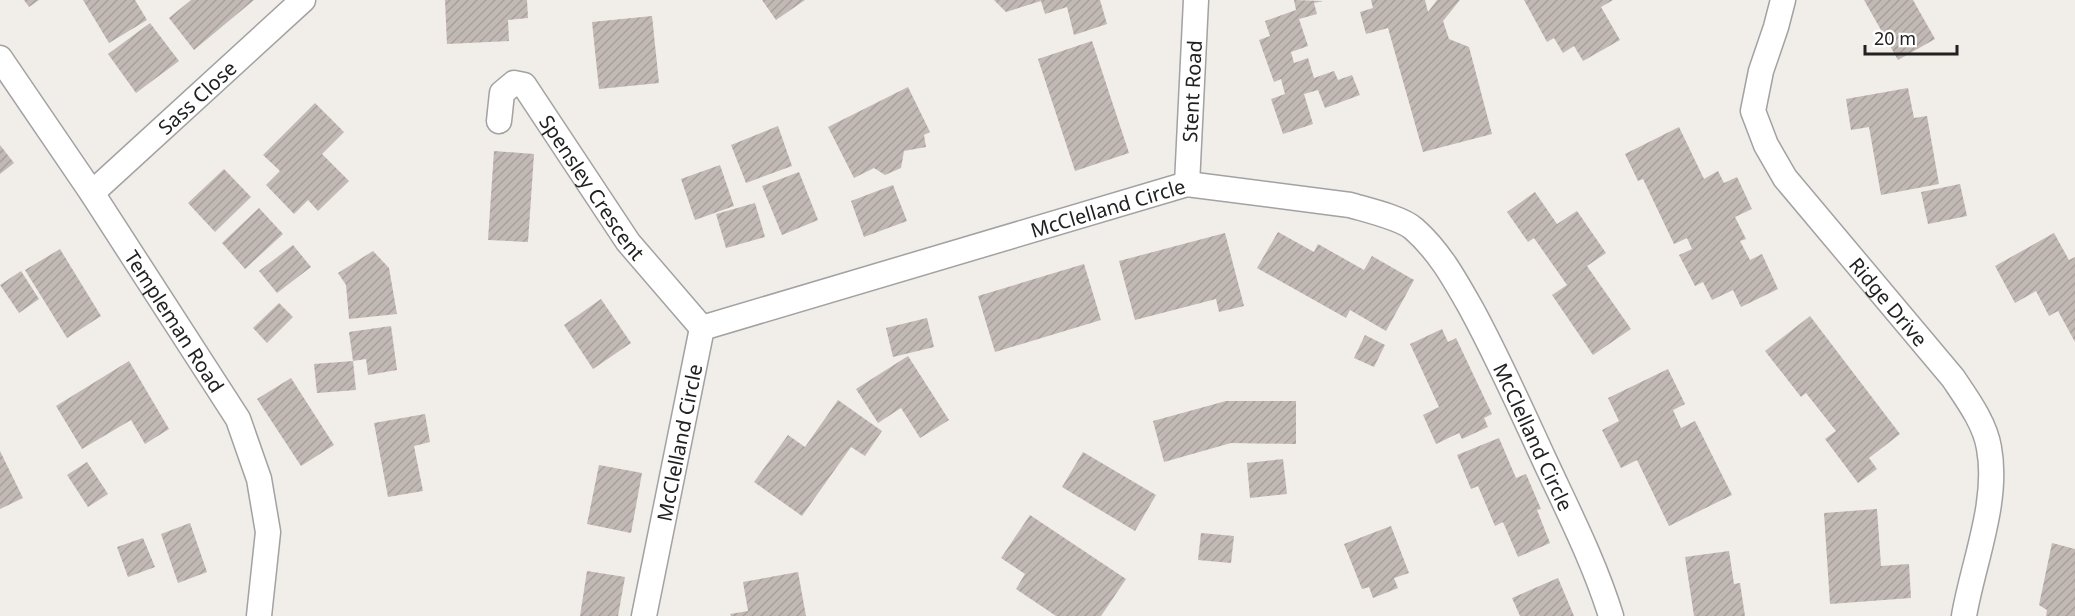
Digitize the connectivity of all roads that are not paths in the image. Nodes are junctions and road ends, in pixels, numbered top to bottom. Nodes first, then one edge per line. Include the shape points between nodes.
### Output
1 (303, 0) edge
2 (1196, 0) edge
3 (1783, 0) edge
4 (0, 58) edge
5 (499, 121) dead end
6 (1187, 184) junction
7 (92, 193) junction
8 (702, 328) junction
9 (259, 616) edge
10 (644, 616) edge
11 (1611, 616) edge
12 (1964, 616) edge

1 - 7 street, Sass Close
2 - 6 street, Stent Road
3 - 12 street, Ridge Drive via 1753,111 1767,145 1785,178 1953,378 1974,410 1989,447 1992,482
4 - 7 street, Templeman Road
5 - 8 street, Spensley Crescent via 502,93 514,83 524,85 628,242
6 - 8 street, McClelland Circle
6 - 11 street, McClelland Circle via 1350,205 1411,226 1426,240 1449,269 1496,354
7 - 9 street, Templeman Road via 238,419 259,479 268,532
8 - 10 street, McClelland Circle

